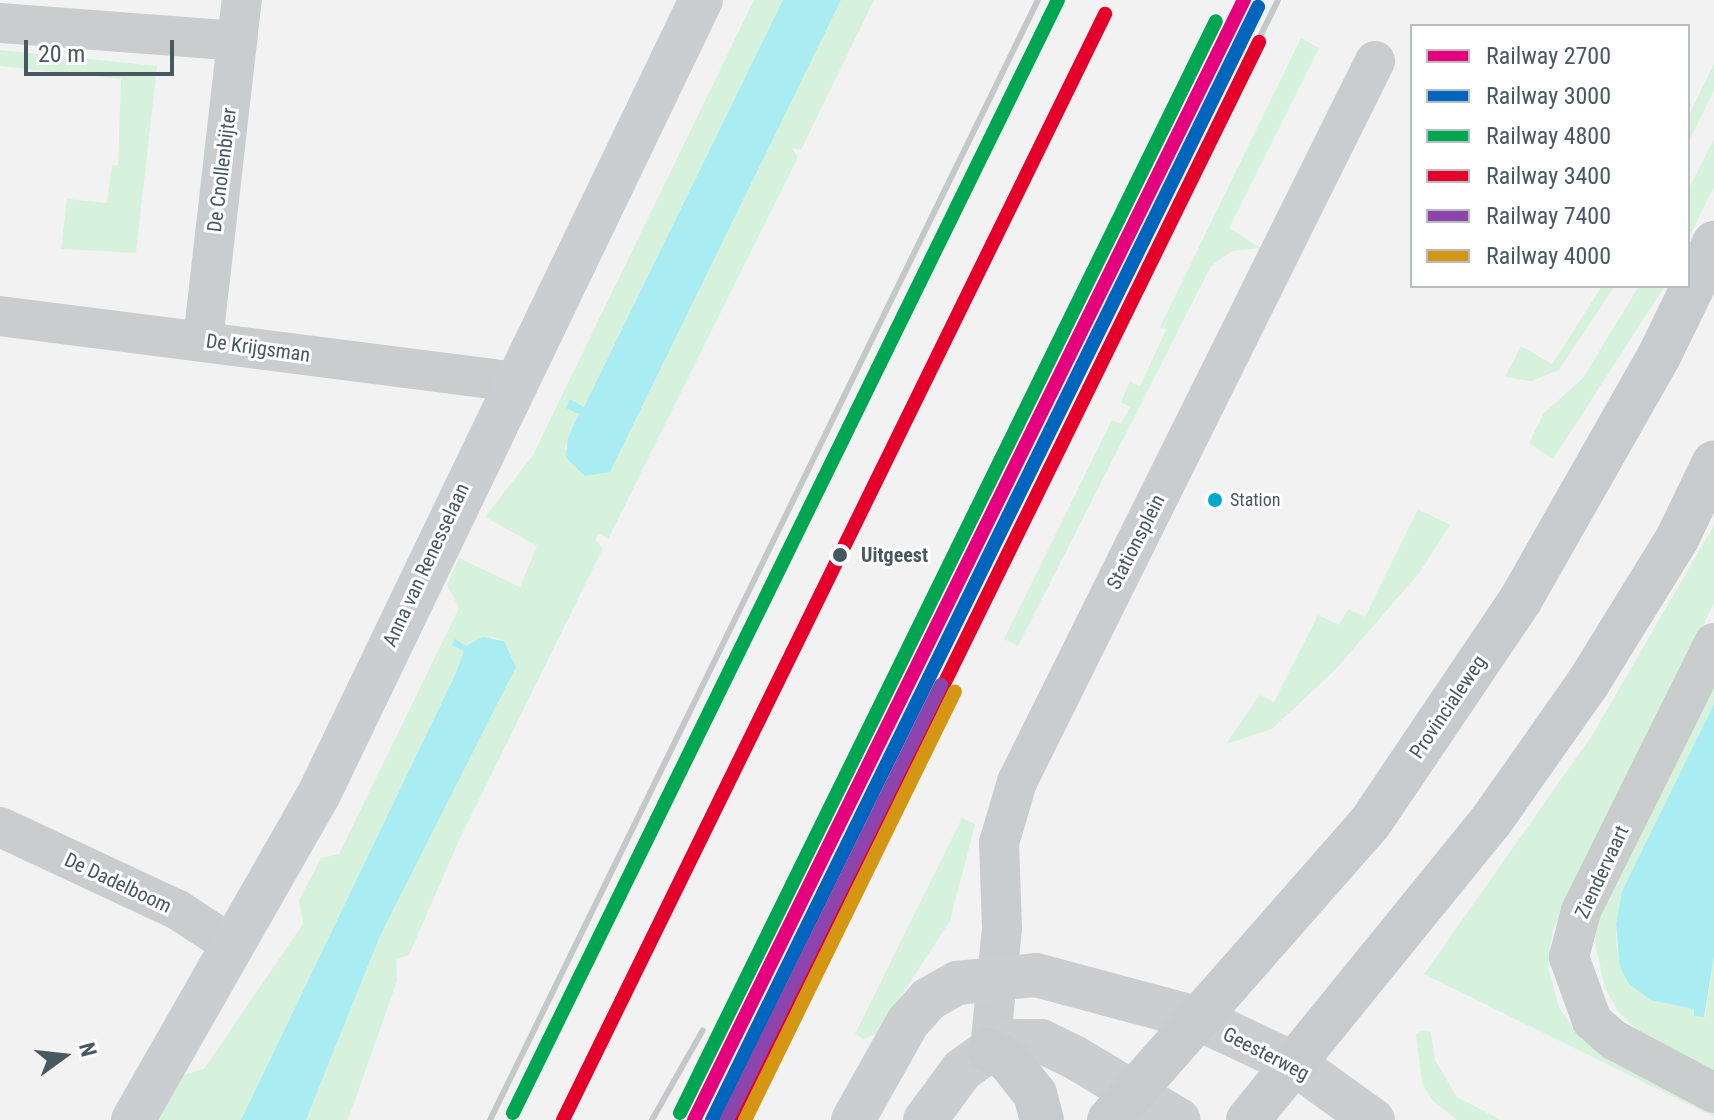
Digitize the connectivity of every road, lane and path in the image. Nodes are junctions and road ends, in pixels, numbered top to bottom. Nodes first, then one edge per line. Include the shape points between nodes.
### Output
1 (242, 0) edge
2 (701, 0) edge
3 (0, 23) edge
4 (237, 41) junction
5 (1375, 61) dead end
6 (1714, 243) edge
7 (0, 316) edge
8 (203, 340) junction
9 (516, 382) junction
10 (1714, 462) edge
11 (1714, 643) edge
12 (0, 827) edge
13 (233, 946) junction
14 (999, 976) junction
15 (1197, 1018) junction
16 (990, 1050) junction
17 (1295, 1064) junction
18 (1714, 1093) edge
19 (1121, 1105) edge
20 (133, 1120) edge
21 (853, 1120) edge
22 (925, 1120) edge
23 (1042, 1120) edge
24 (1179, 1120) edge
25 (1248, 1120) edge
26 (1373, 1120) edge

1 - 4 street, De Cnollenbijter
2 - 9 street, Anna van Renesselaan
3 - 4 street
4 - 8 street, De Cnollenbijter
5 - 14 street, Stationsplein via 1017,782 999,843
6 - 15 main road, Provincialeweg via 1659,356 1521,599 1370,823
7 - 8 street, De Krijgsman
8 - 9 street, De Krijgsman
9 - 13 street, Anna van Renesselaan via 319,794
10 - 17 main road via 1677,539 1588,683 1491,821
11 - 18 street, Ziendervaart via 1581,911 1569,957 1592,1021 1614,1040
12 - 13 street, De Dadelboom via 178,910
13 - 20 street, Anna van Renesselaan
14 - 15 street, Geesterweg via 1036,975 1081,984
14 - 16 street, Stationsplein
14 - 21 street, Geesterweg via 957,983 929,999 908,1022
15 - 17 street, Geesterweg
15 - 19 main road, Provincialeweg
16 - 19 street via 1014,1041 1041,1041
16 - 22 street via 962,1070
16 - 23 main road via 1008,1060 1035,1094
17 - 25 main road
17 - 26 street, Geesterweg
19 - 24 street

